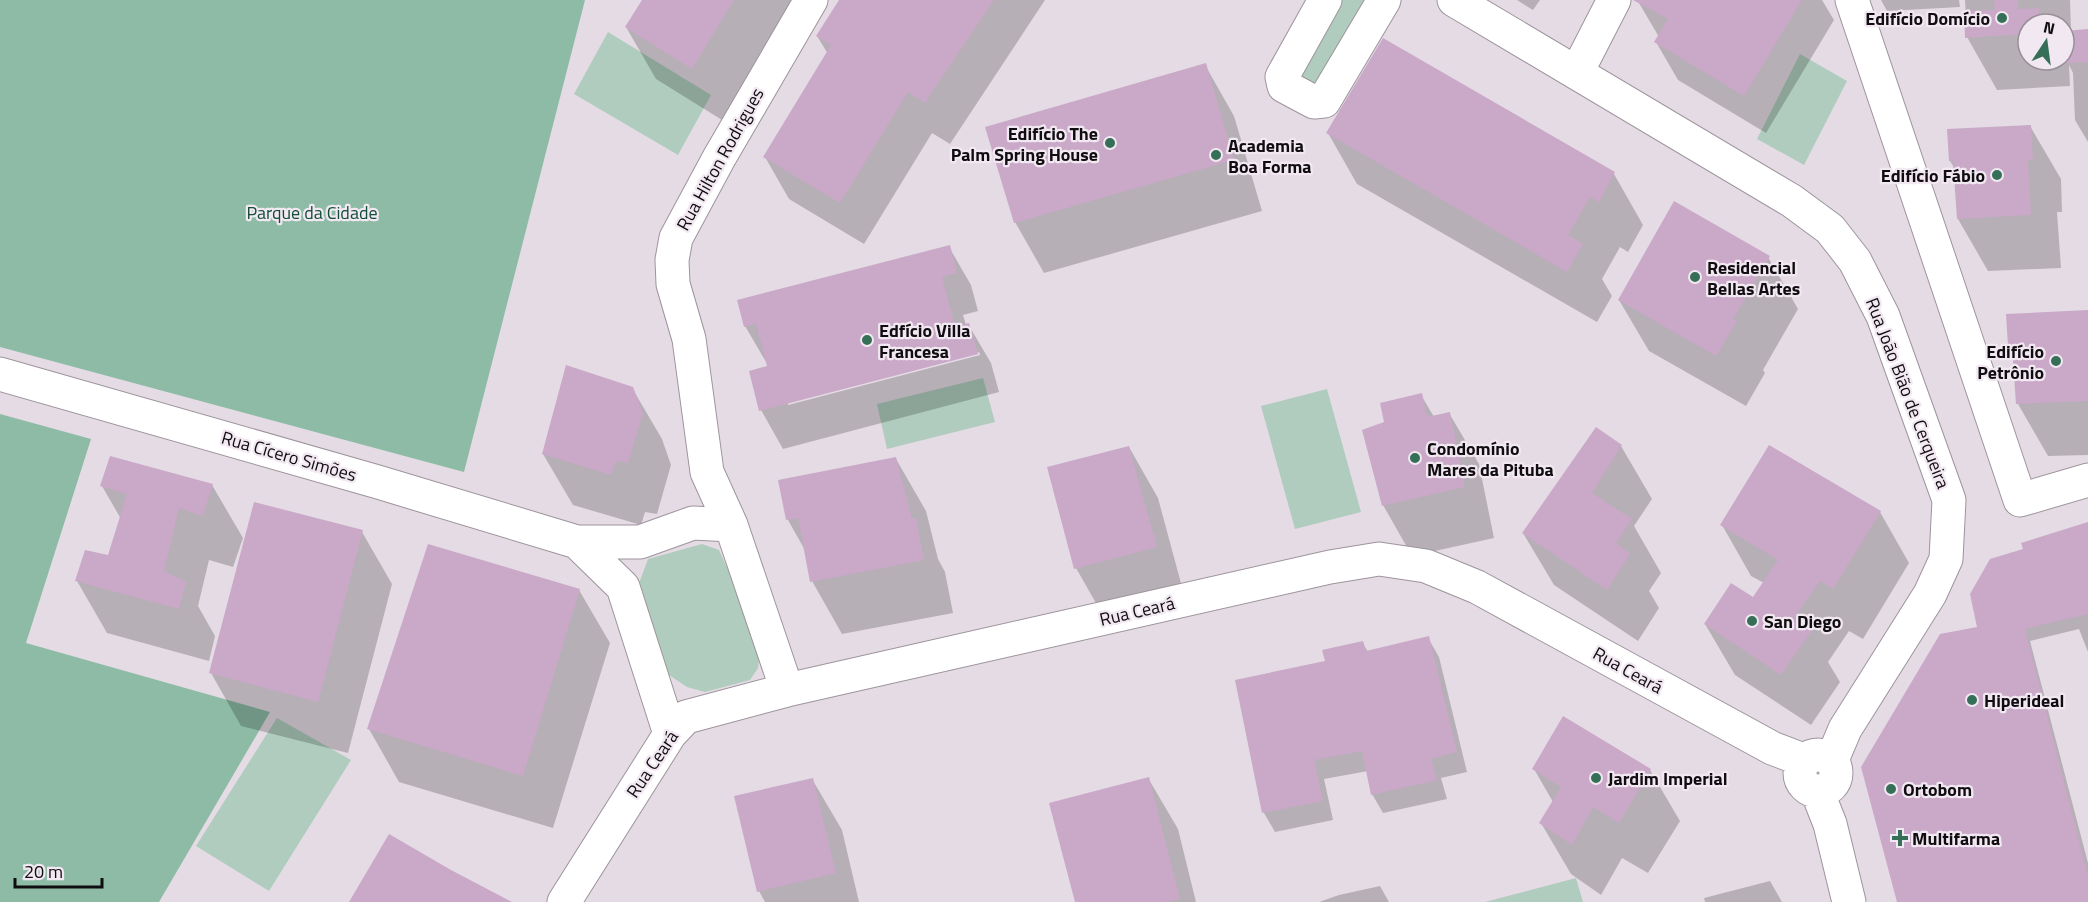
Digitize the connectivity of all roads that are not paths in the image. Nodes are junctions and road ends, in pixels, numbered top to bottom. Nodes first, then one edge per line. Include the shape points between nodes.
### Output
1 (811, 0) edge
2 (1325, 0) edge
3 (1384, 0) edge
4 (1454, 0) edge
5 (1614, 0) edge
6 (1852, 0) edge
7 (1577, 72) junction
8 (0, 374) edge
9 (707, 472) junction
10 (2088, 480) edge
11 (693, 523) junction
12 (731, 525) junction
13 (577, 542) junction
14 (640, 542) junction
15 (623, 587) junction
16 (787, 690) junction
17 (670, 734) junction
18 (1817, 771) junction
19 (564, 902) edge
20 (1849, 902) edge

1 - 9 street, Rua Hilton Rodrigues via 676,238 672,260 674,284 689,339
2 - 3 street via 1282,77 1284,86 1314,102 1324,101
4 - 7 street, Rua João Bião de Cerqueira
5 - 7 street
6 - 10 street via 2020,500
7 - 18 street, Rua João Bião de Cerqueira via 1792,201 1830,228 1855,261 1883,316 1949,500 1946,560 1930,594
8 - 13 street, Rua Cícero Simões
9 - 11 street, Rua Hilton Rodrigues
9 - 12 street, Rua Hilton Rodrigues
11 - 12 street, Rua Cícero Simões
11 - 14 street, Rua Cícero Simões
12 - 16 street, Rua Hilton Rodrigues
13 - 14 street, Rua Cícero Simões
13 - 15 street, Rua Cícero Simões
14 - 15 street via 624,562
15 - 17 street, Rua Cícero Simões
16 - 17 street, Rua Ceará via 686,717
16 - 18 street, Rua Ceará via 1330,567 1379,560 1426,566 1477,587
17 - 19 street, Rua Ceará
18 - 20 street

